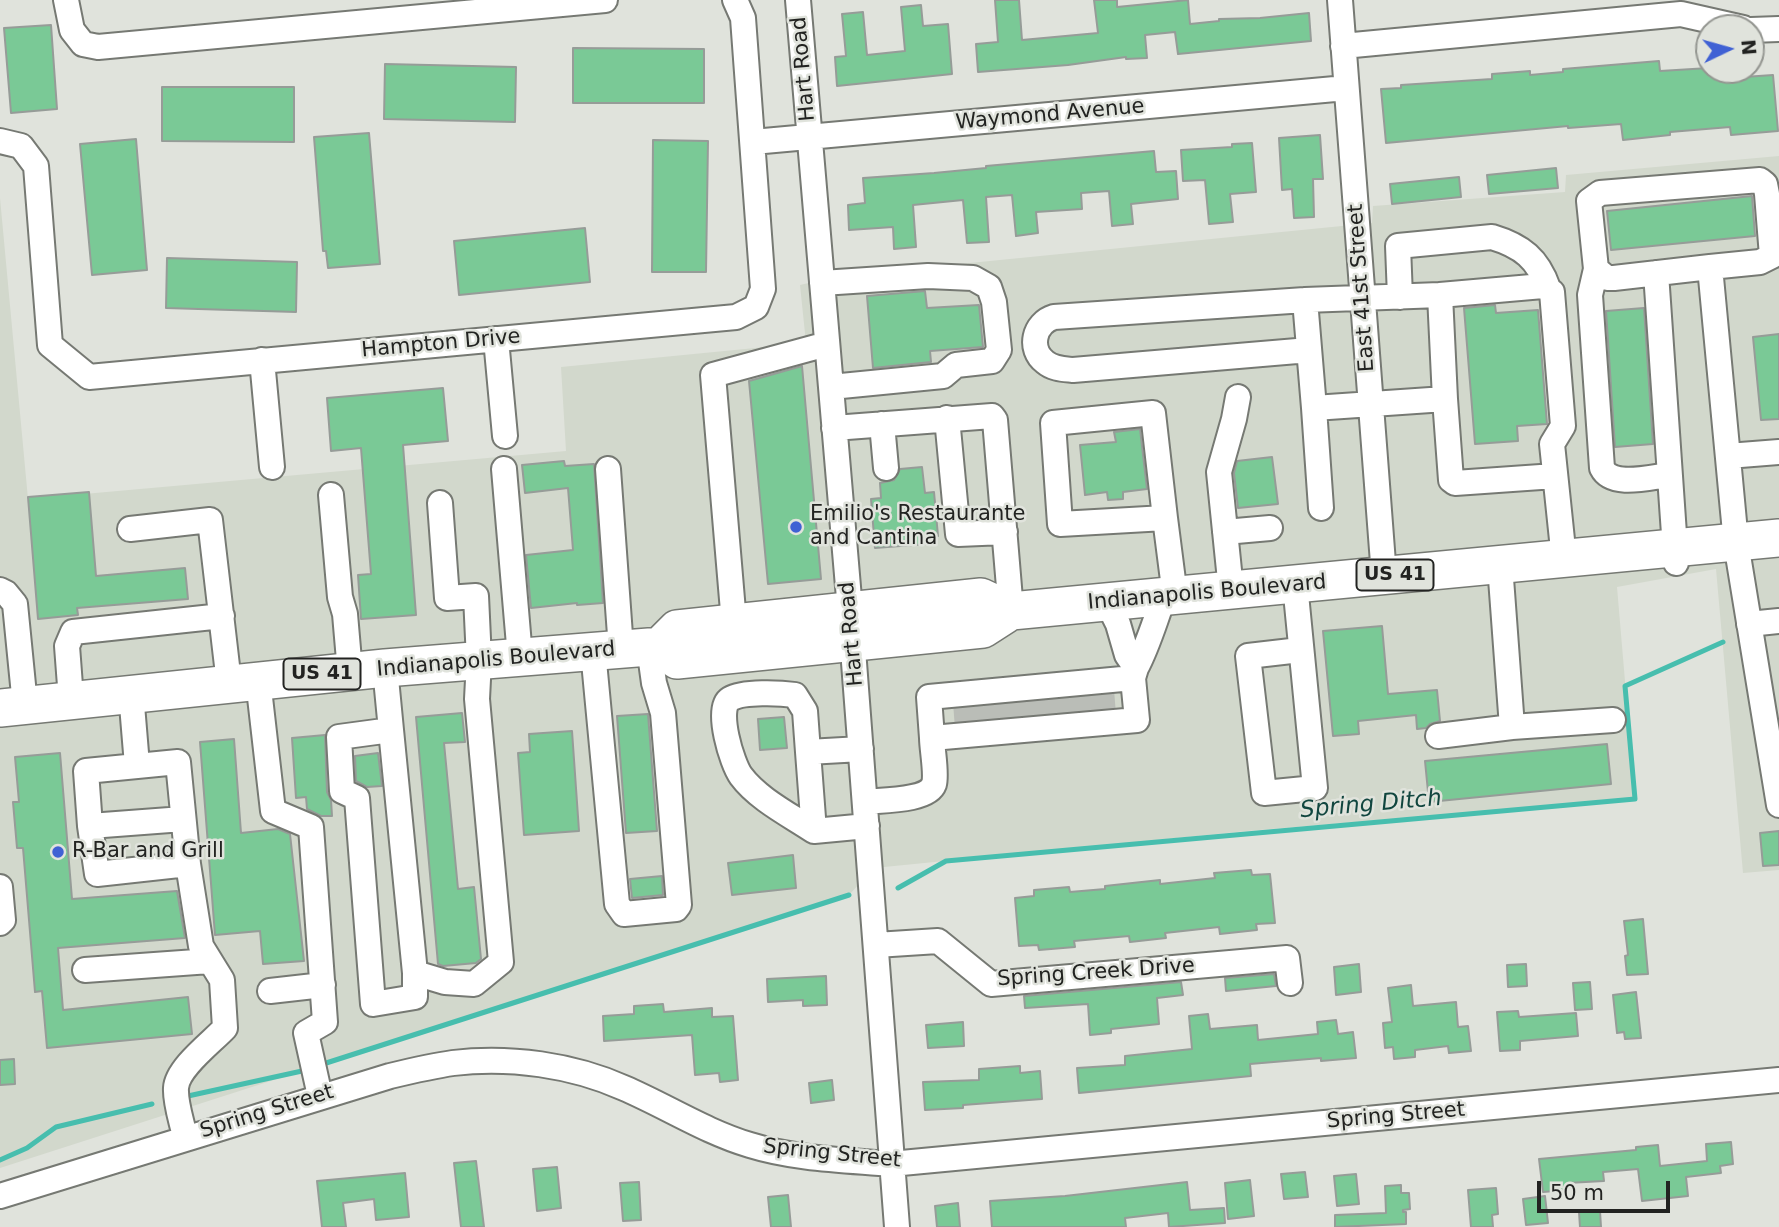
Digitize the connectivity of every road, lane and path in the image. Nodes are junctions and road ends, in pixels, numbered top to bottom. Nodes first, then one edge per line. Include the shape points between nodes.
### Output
1 (605, 0) edge
2 (735, 0) edge
3 (798, 0) edge
4 (1340, 0) edge
5 (60, 1) edge
6 (1695, 17) edge
7 (1343, 46) junction
8 (1346, 88) junction
9 (809, 137) junction
10 (0, 141) edge
11 (753, 142) junction
12 (1710, 267) junction
13 (1596, 269) junction
14 (1656, 273) junction
15 (822, 283) junction
16 (1548, 288) junction
17 (1440, 295) junction
18 (1400, 297) junction
19 (1363, 299) junction
20 (1305, 300) junction
21 (496, 339) junction
22 (827, 344) junction
23 (1310, 350) junction
24 (262, 360) junction
25 (831, 387) junction
26 (1238, 397) dead end
27 (1445, 399) junction
28 (1371, 404) junction
29 (1314, 408) junction
30 (947, 418) junction
31 (882, 424) junction
32 (834, 429) junction
33 (505, 436) dead end
34 (1779, 452) edge
35 (1728, 456) junction
36 (272, 467) dead end
37 (886, 468) dead end
38 (504, 469) dead end
39 (608, 469) dead end
40 (1669, 475) junction
41 (1555, 476) junction
42 (331, 495) dead end
43 (440, 503) dead end
44 (1321, 508) dead end
45 (1165, 518) junction
46 (1270, 528) dead end
47 (130, 530) dead end
48 (1005, 531) junction
49 (1225, 532) junction
50 (1779, 538) edge
51 (1736, 542) junction
52 (1675, 556) junction
53 (1564, 559) junction
54 (1500, 565) junction
55 (1384, 576) junction
56 (1295, 584) junction
57 (0, 590) edge
58 (1231, 590) junction
59 (1169, 596) junction
60 (1107, 602) junction
61 (1011, 611) junction
62 (222, 616) junction
63 (1779, 621) edge
64 (734, 623) junction
65 (1749, 624) junction
66 (851, 626) junction
67 (9, 637) edge
68 (630, 649) junction
69 (1300, 650) junction
70 (520, 657) junction
71 (479, 660) junction
72 (368, 670) junction
73 (1135, 673) junction
74 (244, 682) junction
75 (131, 693) junction
76 (71, 699) junction
77 (13, 706) edge
78 (1613, 720) dead end
79 (1512, 727) junction
80 (391, 730) junction
81 (1438, 736) dead end
82 (932, 738) junction
83 (861, 749) junction
84 (808, 752) junction
85 (137, 765) junction
86 (1779, 805) edge
87 (866, 814) junction
88 (183, 819) junction
89 (90, 826) junction
90 (814, 831) junction
91 (188, 864) junction
92 (0, 887) edge
93 (0, 923) edge
94 (876, 945) junction
95 (210, 961) junction
96 (85, 970) dead end
97 (415, 973) junction
98 (1290, 983) dead end
99 (323, 985) junction
100 (270, 991) dead end
101 (1779, 1080) edge
102 (320, 1096) junction
103 (185, 1137) junction
104 (891, 1164) junction
105 (0, 1196) edge
106 (897, 1227) edge

1 - 5 street via 98,47 83,44
2 - 11 street, Hampton Drive via 743,18
3 - 9 street, Hart Road
4 - 7 street, East 41st Street
6 - 7 street via 1681,14
7 - 8 street, East 41st Street
8 - 9 street, Waymond Avenue
8 - 19 street, East 41st Street
9 - 11 street, Waymond Avenue
9 - 15 street, Hart Road
10 - 24 street, Hampton Drive via 21,146 36,166 50,345 89,377
11 - 21 street, Hampton Drive via 763,289 756,307 736,317
12 - 13 street via 1760,262 1772,256 1767,194 1760,180 1594,195 1589,209
12 - 14 street
12 - 35 street
13 - 14 street via 1607,278
13 - 40 street via 1590,307 1602,468 1605,475 1620,479
14 - 40 street
15 - 22 street, Hart Road
15 - 25 street via 973,278 989,287 999,350 992,361 956,365 943,376
16 - 17 street
16 - 18 street via 1542,269 1527,254 1492,237 1398,246
16 - 41 street via 1555,309 1563,426 1552,444
17 - 18 street
17 - 27 street
18 - 19 street
19 - 20 street
19 - 28 street, East 41st Street
20 - 23 street
20 - 23 street via 1054,317 1037,331 1036,349 1055,368 1073,370
21 - 24 street, Hampton Drive
21 - 33 street
22 - 25 street, Hart Road
22 - 64 street via 713,374
23 - 29 street
24 - 36 street
25 - 32 street, Hart Road
26 - 49 street via 1219,472
27 - 28 street
27 - 41 street via 1451,480 1455,483
28 - 29 street
28 - 55 street, East 41st Street
29 - 44 street
30 - 31 street
30 - 48 street via 989,415 995,420
30 - 48 street via 958,534
31 - 32 street
31 - 37 street
32 - 66 street, Hart Road
34 - 35 street
35 - 51 street
38 - 70 street
39 - 68 street
40 - 52 street
41 - 53 street
42 - 72 street via 340,597
43 - 71 street via 447,598 476,596
45 - 45 street via 1060,524 1053,423 1153,413
45 - 59 street
46 - 49 street
47 - 62 street via 210,520
48 - 61 street
49 - 58 street
50 - 51 highway, Indianapolis Boulevard / US 41
51 - 52 highway, Indianapolis Boulevard / US 41
51 - 65 street
52 - 53 highway, Indianapolis Boulevard / US 41
53 - 54 highway, Indianapolis Boulevard / US 41
54 - 55 highway, Indianapolis Boulevard / US 41
54 - 79 street
55 - 56 highway, Indianapolis Boulevard / US 41
56 - 58 highway, Indianapolis Boulevard / US 41
56 - 69 street
57 - 67 street via 15,604
58 - 59 highway, Indianapolis Boulevard / US 41
59 - 60 highway, Indianapolis Boulevard / US 41
59 - 73 street
60 - 61 highway, Indianapolis Boulevard / US 41
60 - 73 street
61 - 66 highway, Indianapolis Boulevard / US 41 via 983,629
62 - 74 street
62 - 76 street via 73,632 67,646
63 - 65 street
64 - 66 highway, Indianapolis Boulevard / US 41
64 - 68 highway, Indianapolis Boulevard / US 41 via 677,629
65 - 86 street
66 - 68 highway, Indianapolis Boulevard / US 41 via 677,660
66 - 83 street, Hart Road
67 - 77 street
68 - 68 street via 617,904 624,914 679,905 663,713 654,683
68 - 70 highway, Indianapolis Boulevard / US 41
69 - 69 street via 1315,788 1264,793 1248,656
70 - 71 highway, Indianapolis Boulevard / US 41
71 - 72 highway, Indianapolis Boulevard / US 41
71 - 97 street via 477,699 500,962 474,984
72 - 74 highway, Indianapolis Boulevard / US 41
72 - 80 street
73 - 82 street via 1033,692 929,697
73 - 82 street via 1137,720 1036,725
74 - 75 highway, Indianapolis Boulevard / US 41
74 - 99 street via 273,811 311,827
75 - 76 highway, Indianapolis Boulevard / US 41
75 - 85 street
76 - 77 highway, Indianapolis Boulevard / US 41
78 - 79 street
79 - 81 street
80 - 97 street
80 - 97 street via 339,737 342,791 356,798 373,1004 415,997
82 - 87 street via 934,783 928,793
83 - 84 street
83 - 87 street, Hart Road
84 - 90 street
84 - 90 street via 805,711 795,695 742,696 727,703 725,732 740,775 759,794
85 - 88 street via 178,762
85 - 89 street via 86,771
87 - 90 street
87 - 94 street, Hart Road
88 - 89 street
88 - 91 street
89 - 91 street via 97,874
91 - 95 street via 201,946
92 - 93 street
94 - 98 street, Spring Creek Drive via 938,941 991,984 1287,958
94 - 104 street, Hart Road
95 - 96 street
95 - 103 street via 222,980 225,1028 177,1081
99 - 100 street
99 - 102 street via 326,1021 306,1033
101 - 104 street, Spring Street
102 - 103 street, Spring Street
102 - 104 street, Spring Street via 454,1063 529,1063 622,1087 750,1145
103 - 105 street, Spring Street
104 - 106 street, Hart Road

